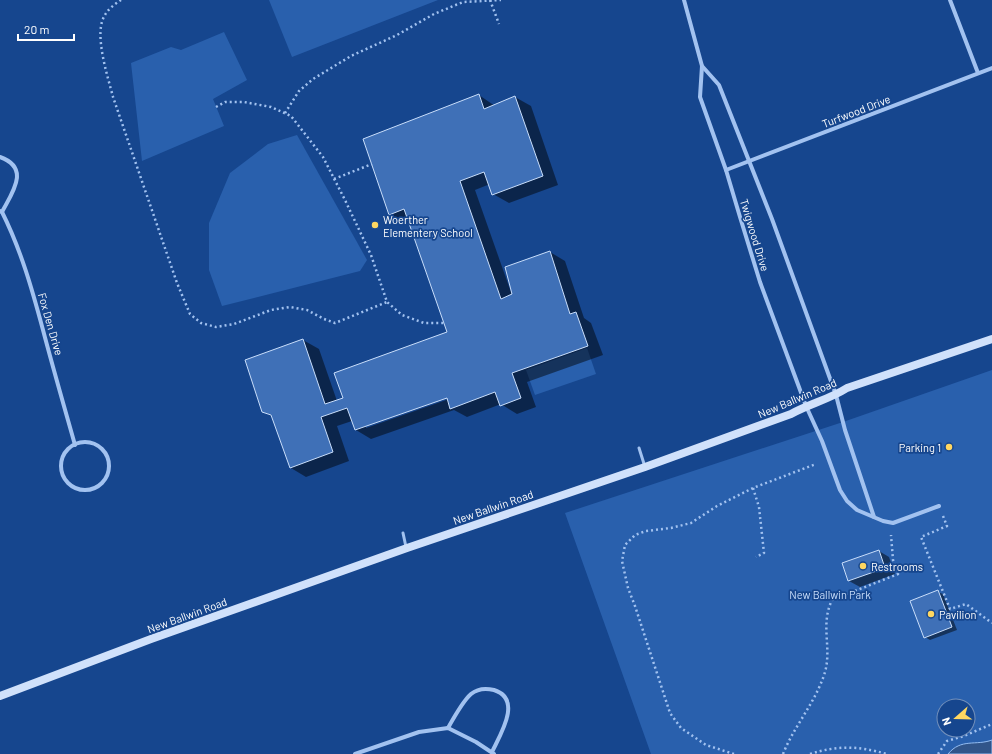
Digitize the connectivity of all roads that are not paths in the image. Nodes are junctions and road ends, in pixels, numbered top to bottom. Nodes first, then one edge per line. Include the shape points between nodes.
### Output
1 (684, 0) edge
2 (950, 0) edge
3 (702, 66) junction
4 (992, 68) edge
5 (978, 73) junction
6 (0, 157) edge
7 (750, 162) junction
8 (726, 170) junction
9 (1, 212) edge
10 (992, 338) edge
11 (836, 395) junction
12 (806, 406) junction
13 (75, 444) junction
14 (639, 448) dead end
15 (645, 467) junction
16 (939, 506) road end
17 (874, 517) junction
18 (403, 533) dead end
19 (407, 548) junction
20 (0, 696) edge
21 (448, 728) junction
22 (493, 753) edge
23 (355, 754) edge

1 - 3 street, Twigwood Drive
2 - 5 street
3 - 7 street, Twigwood Drive via 719,85
3 - 8 street, Twigwood Drive via 700,97
4 - 5 street, Turfwood Drive
5 - 7 street, Turfwood Drive
6 - 9 street, Fox Den Drive via 16,169 18,178
7 - 8 street, Turfwood Drive
7 - 11 street, Twigwood Drive
8 - 12 street, Twigwood Drive via 760,282
9 - 13 street, Fox Den Drive via 19,249
10 - 11 main road, New Ballwin Road via 847,388
11 - 12 main road, New Ballwin Road
11 - 17 street
12 - 15 main road, New Ballwin Road via 791,414
12 - 17 street via 846,501 857,510
13 - 13 street via 64,456 62,472 70,485 85,490 93,489 105,480 109,472 108,457 98,445 90,442
14 - 15 lane
15 - 19 main road, New Ballwin Road
16 - 17 street via 893,523
18 - 19 lane
19 - 20 main road, New Ballwin Road
21 - 22 street
21 - 22 street via 469,695 482,689 497,691 507,702 509,713
21 - 23 street via 419,732

